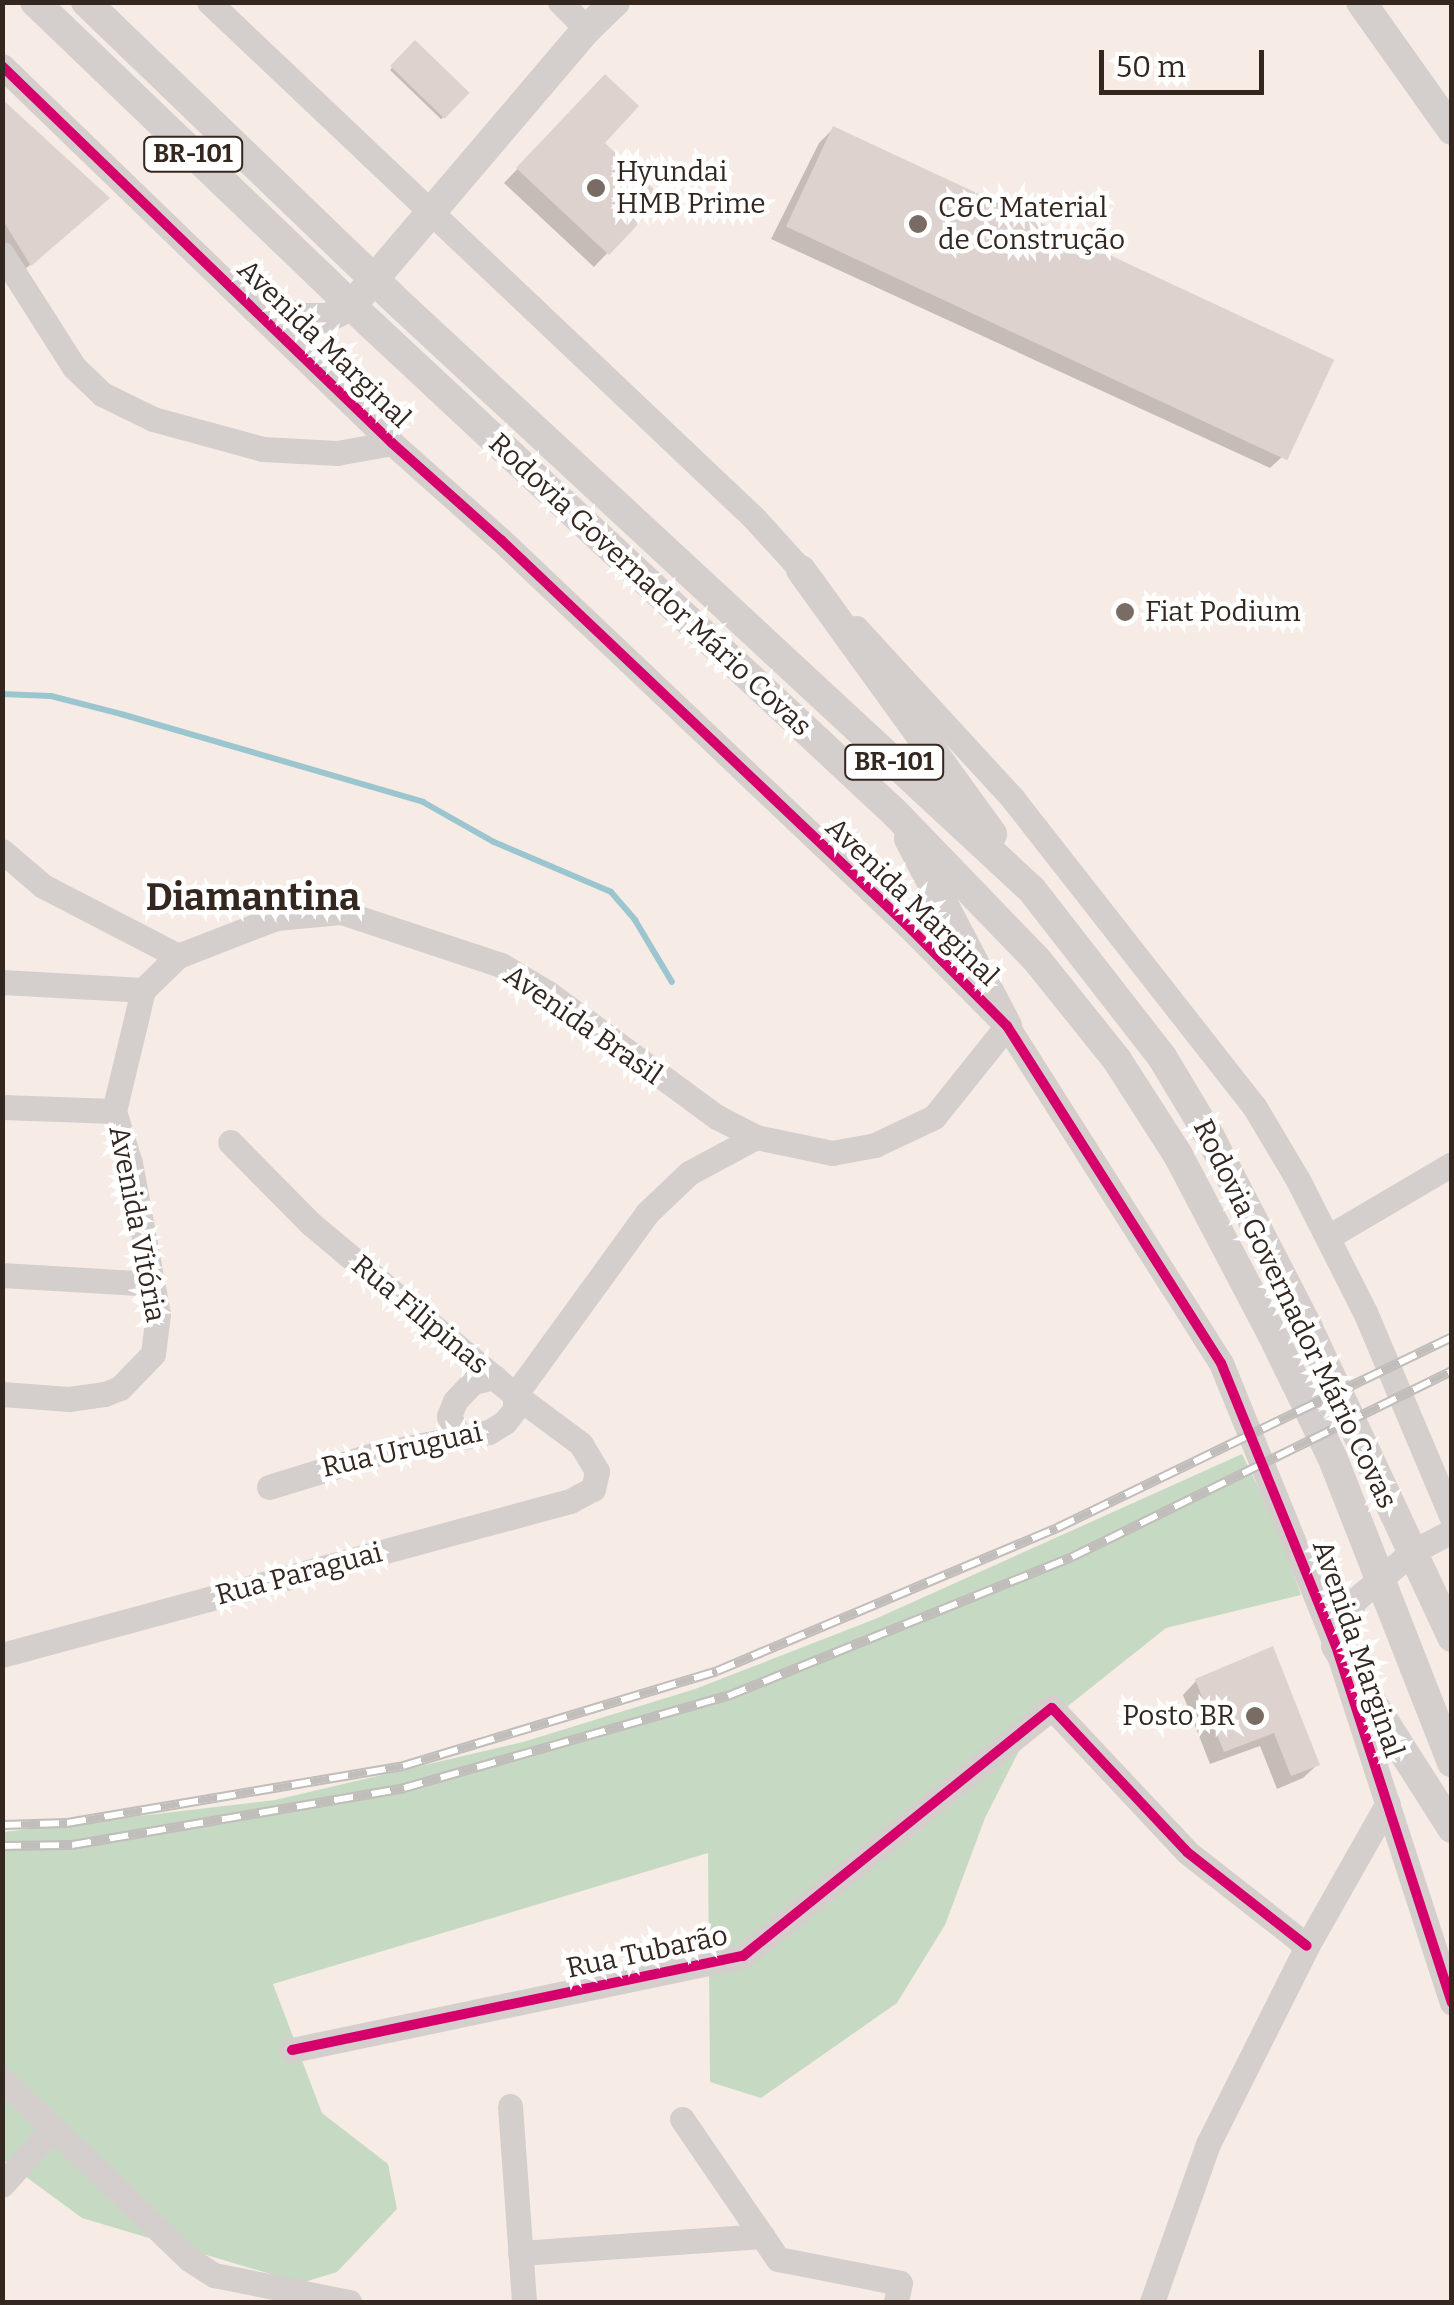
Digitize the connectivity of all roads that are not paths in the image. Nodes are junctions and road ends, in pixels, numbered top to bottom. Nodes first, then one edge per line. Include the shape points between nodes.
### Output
1 (35, 2) edge
2 (86, 2) edge
3 (210, 2) edge
4 (560, 2) edge
5 (615, 2) edge
6 (1361, 2) edge
7 (587, 29) junction
8 (2, 66) edge
9 (1452, 130) edge
10 (432, 214) junction
11 (2, 254) edge
12 (376, 282) junction
13 (352, 304) junction
14 (256, 308) junction
15 (392, 444) junction
16 (801, 570) junction
17 (896, 814) junction
18 (2, 851) edge
19 (1032, 890) junction
20 (178, 956) junction
21 (2, 982) edge
22 (143, 990) junction
23 (1007, 1026) junction
24 (2, 1106) edge
25 (114, 1111) junction
26 (756, 1137) junction
27 (230, 1142) dead end
28 (1452, 1164) edge
29 (1328, 1237) junction
30 (2, 1275) edge
31 (152, 1284) junction
32 (494, 1378) junction
33 (2, 1394) edge
34 (515, 1394) junction
35 (1418, 1432) junction
36 (459, 1436) junction
37 (1452, 1451) edge
38 (269, 1487) dead end
39 (593, 1489) joint
40 (1452, 1518) edge
41 (1452, 1531) edge
42 (1412, 1552) junction
43 (1379, 1578) junction
44 (1452, 1636) edge
45 (1336, 1646) junction
46 (2, 1655) edge
47 (1452, 1762) edge
48 (1388, 1803) junction
49 (1452, 1828) edge
50 (1306, 1946) junction
51 (1452, 2002) edge
52 (292, 2050) dead end
53 (2, 2080) edge
54 (510, 2106) dead end
55 (682, 2119) dead end
56 (53, 2128) junction
57 (2, 2185) edge
58 (762, 2236) junction
59 (520, 2253) junction
60 (350, 2302) edge
61 (524, 2302) edge
62 (896, 2302) edge
63 (1152, 2302) edge

1 - 13 main road, Rodovia Governador Mário Covas / BR-101
2 - 12 main road, Rodovia Governador Mário Covas / BR-101
3 - 10 street
4 - 7 street
5 - 7 main road
6 - 9 main road
7 - 10 main road
8 - 14 street, Avenida Marginal
10 - 12 main road
10 - 16 street
11 - 15 street via 74,368 119,403 263,449 337,452
12 - 13 main road
12 - 19 main road, Rodovia Governador Mário Covas / BR-101
13 - 14 main road via 327,318
13 - 17 main road, Rodovia Governador Mário Covas / BR-101
14 - 15 street, Avenida Marginal
15 - 23 street, Avenida Marginal
16 - 19 main road
16 - 29 street via 932,707 1122,933 1254,1106
17 - 23 main road
17 - 43 main road, Rodovia Governador Mário Covas / BR-101 via 1026,948 1117,1060 1178,1154 1332,1459
18 - 20 street via 43,886
19 - 42 main road, Rodovia Governador Mário Covas / BR-101 via 1162,1057 1210,1137
20 - 22 street, Avenida Brasil
20 - 26 street, Avenida Brasil via 276,918 341,912 501,966 717,1118
21 - 22 street
22 - 25 street, Avenida Vitória
23 - 26 street, Avenida Brasil via 934,1117 875,1145 832,1153
23 - 45 street, Avenida Marginal via 1222,1363
24 - 25 street
25 - 31 street, Avenida Vitória
26 - 34 street via 689,1173 647,1214
27 - 32 street, Rua Filipinas via 311,1224
28 - 29 street
29 - 35 street
30 - 31 street
31 - 33 street, Avenida Vitória via 158,1338 153,1354 120,1388 69,1398
32 - 34 street, Rua Filipinas
32 - 36 street via 473,1382 455,1401 449,1416
34 - 36 street, Rua Uruguai via 516,1410 505,1422
34 - 39 street, Rua Filipinas via 581,1444 597,1470
35 - 37 street
35 - 40 street
36 - 38 street, Rua Uruguai
39 - 46 street, Rua Paraguai via 570,1502
41 - 42 street
42 - 43 street
42 - 44 main road, Rodovia Governador Mário Covas / BR-101
43 - 45 street via 1339,1621
43 - 47 main road, Rodovia Governador Mário Covas / BR-101
45 - 48 street, Avenida Marginal
45 - 49 main road
48 - 50 street
48 - 51 street, Avenida Marginal
50 - 52 street, Rua Tubarão via 1187,1852 1052,1708 743,1956
50 - 63 street via 1208,2144
53 - 56 street
54 - 59 street
55 - 58 street
56 - 57 street
56 - 60 street via 189,2259 214,2275
58 - 59 street
58 - 62 street via 778,2260 900,2283
59 - 61 street

